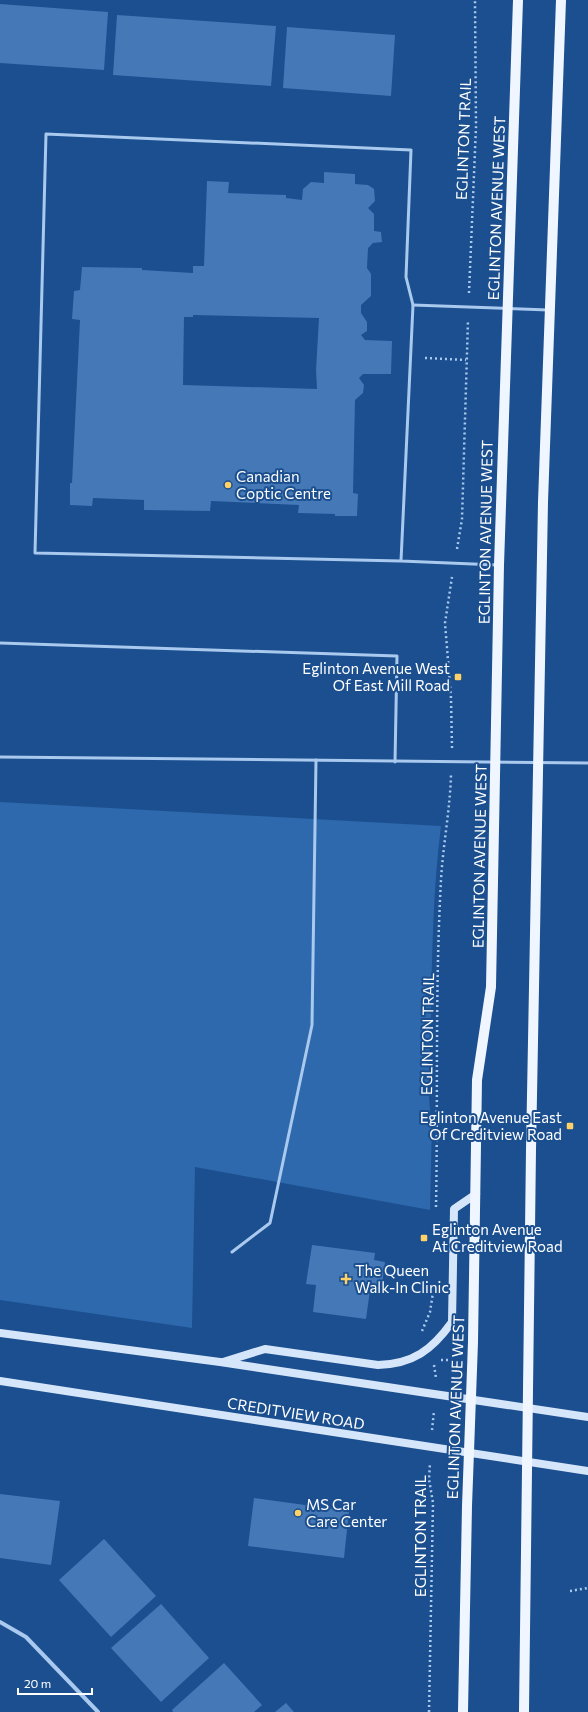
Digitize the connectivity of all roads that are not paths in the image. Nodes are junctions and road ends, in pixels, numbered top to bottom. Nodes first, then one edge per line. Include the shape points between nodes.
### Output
1 (518, 0) edge
2 (561, 0) edge
3 (413, 305) junction
4 (507, 308) junction
5 (549, 310) junction
6 (401, 561) junction
7 (499, 565) junction
8 (0, 643) edge
9 (0, 757) edge
10 (316, 760) junction
11 (395, 762) junction
12 (496, 762) junction
13 (538, 762) junction
14 (588, 763) edge
15 (476, 1194) junction
16 (232, 1252) dead end
17 (0, 1333) edge
18 (220, 1362) junction
19 (0, 1381) edge
20 (471, 1399) junction
21 (528, 1408) junction
22 (588, 1417) edge
23 (469, 1454) junction
24 (528, 1462) junction
25 (588, 1471) edge
26 (0, 1622) edge
27 (98, 1712) edge
28 (463, 1712) edge
29 (524, 1712) edge

1 - 4 main road, EGLINTON AVENUE WEST
2 - 5 main road
3 - 4 lane
3 - 6 lane
3 - 6 lane via 406,276 411,150 46,134 35,553
4 - 5 lane
4 - 7 main road, EGLINTON AVENUE WEST
5 - 13 main road
6 - 7 lane
7 - 12 main road, EGLINTON AVENUE WEST
8 - 11 lane via 398,656
9 - 10 lane
10 - 11 lane
10 - 16 lane via 312,1025 270,1223
11 - 12 lane
12 - 13 lane
12 - 15 main road, EGLINTON AVENUE WEST via 491,987 477,1080
13 - 14 lane
13 - 21 main road
15 - 18 main road via 454,1209 452,1322 442,1336 416,1357 395,1365 378,1365 265,1348
15 - 20 main road, EGLINTON AVENUE WEST
17 - 18 main road
18 - 20 main road
19 - 23 main road, CREDITVIEW ROAD
20 - 21 main road
20 - 23 main road, EGLINTON AVENUE WEST
21 - 22 main road
21 - 24 main road
23 - 24 main road, CREDITVIEW ROAD
23 - 28 main road, EGLINTON AVENUE WEST
24 - 25 main road, CREDITVIEW ROAD
24 - 29 main road
26 - 27 street via 26,1637

